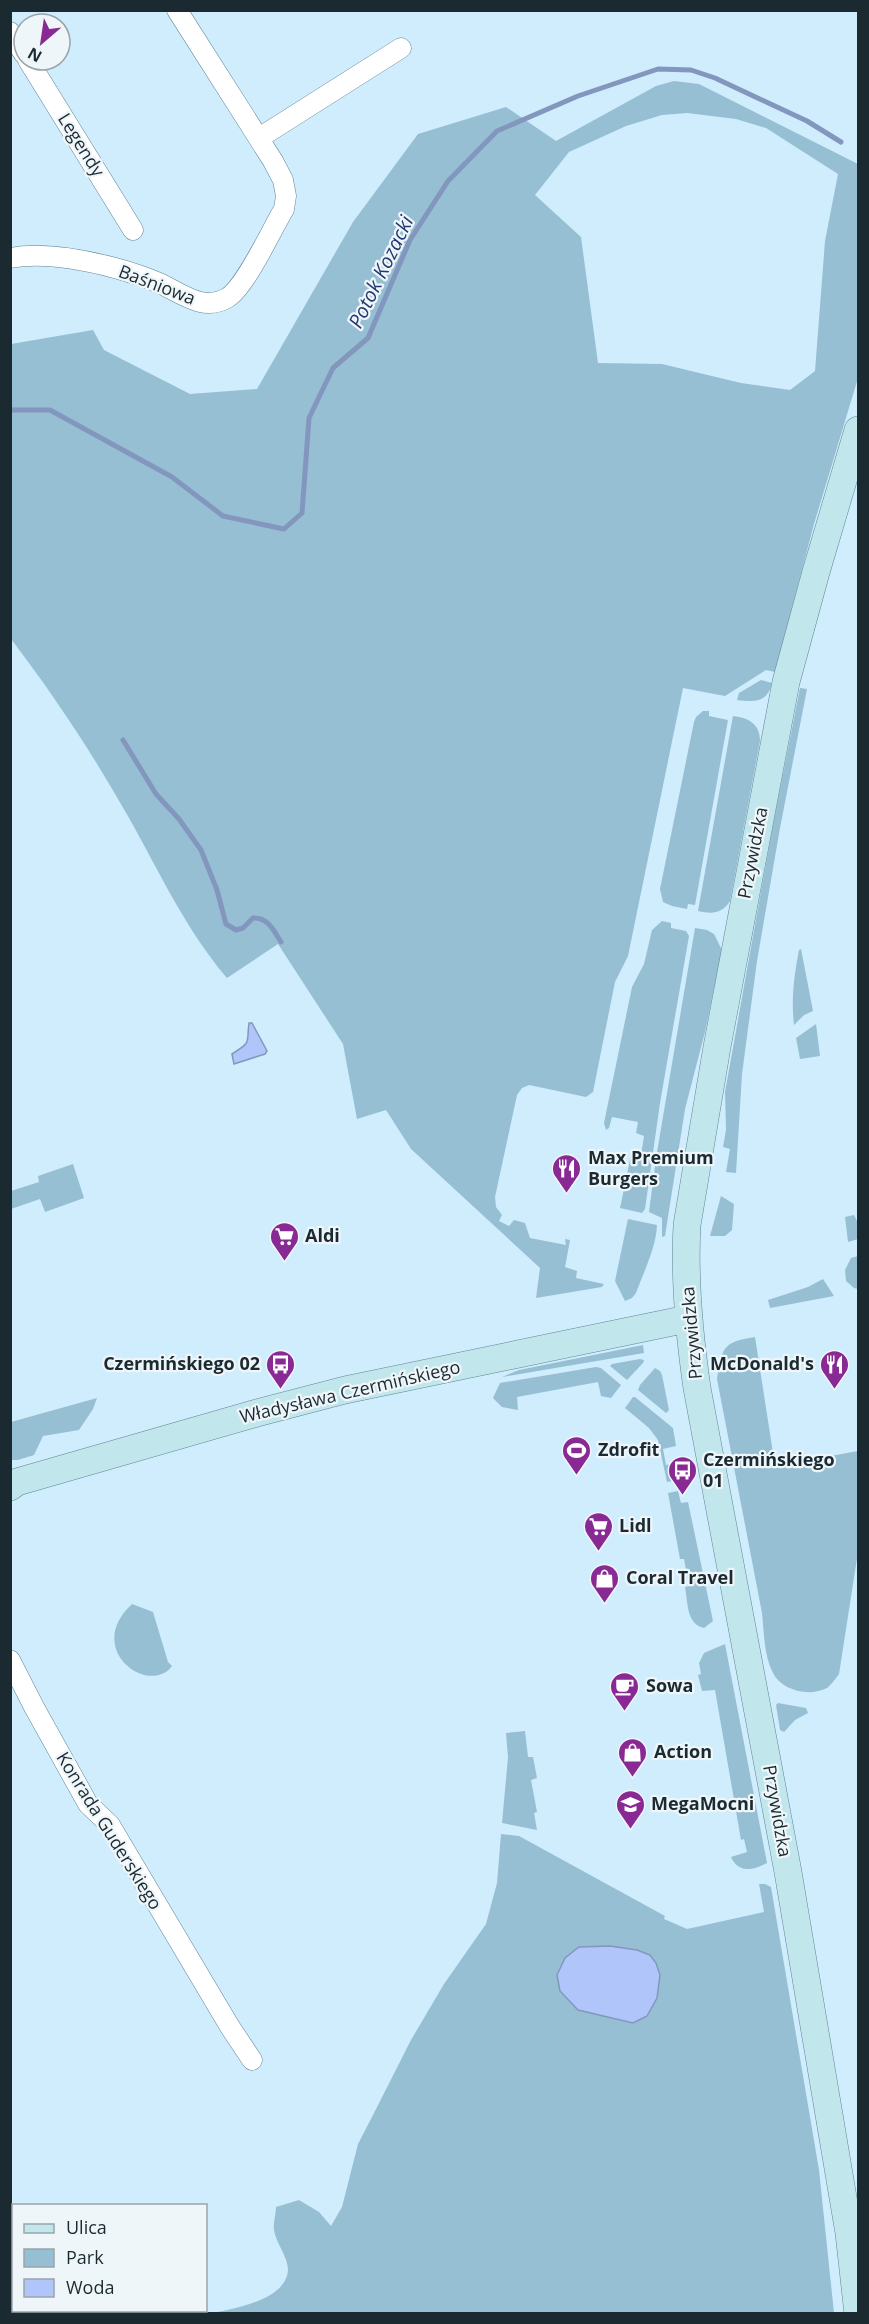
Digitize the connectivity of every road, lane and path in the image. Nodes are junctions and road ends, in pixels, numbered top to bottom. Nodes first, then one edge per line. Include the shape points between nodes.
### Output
1 (177, 10) edge
2 (401, 48) dead end
3 (35, 72) edge
4 (259, 138) junction
5 (133, 230) dead end
6 (10, 258) edge
7 (858, 430) edge
8 (687, 1319) junction
9 (13, 1483) edge
10 (10, 1660) edge
11 (252, 2060) dead end
12 (858, 2313) edge

1 - 4 street, Baśniowa
2 - 4 street
3 - 5 street, Legendy
4 - 6 street, Baśniowa via 284,180 284,209 244,279 227,298 199,302 116,268 67,258
7 - 8 street, Przywidzka via 779,717 687,1225
8 - 9 street, Władysława Czermińskiego via 345,1390
8 - 12 street, Przywidzka via 824,2079
10 - 11 street, Konrada Guderskiego via 88,1804 110,1825

